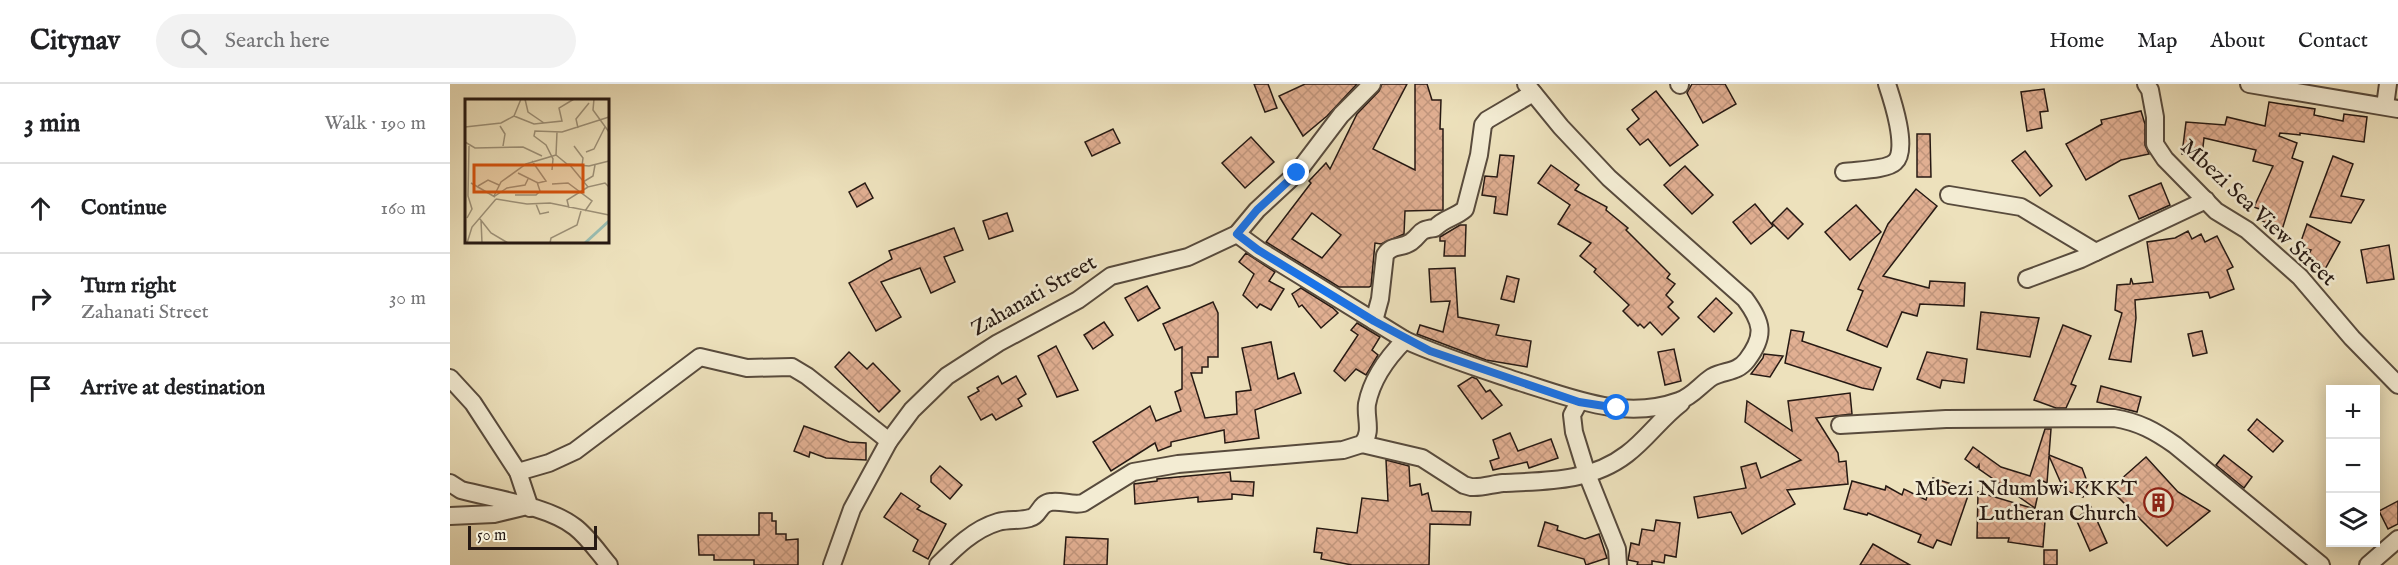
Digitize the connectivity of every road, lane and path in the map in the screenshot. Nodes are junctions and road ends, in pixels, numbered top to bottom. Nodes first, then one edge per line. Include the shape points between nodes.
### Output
1 (1372, 84) edge
2 (1887, 84) edge
3 (2146, 84) edge
4 (2249, 84) edge
5 (2388, 84) edge
6 (1529, 88) edge
7 (2392, 107) edge
8 (1844, 172) dead end
9 (1949, 195) dead end
10 (2206, 200) junction
11 (1237, 234) junction
12 (2096, 252) junction
13 (2027, 279) dead end
14 (1374, 321) junction
15 (1405, 340) junction
16 (450, 378) edge
17 (2398, 385) edge
18 (1690, 397) junction
19 (1579, 402) junction
20 (1840, 425) dead end
21 (889, 441) junction
22 (1362, 444) junction
23 (518, 472) junction
24 (1587, 474) junction
25 (450, 483) edge
26 (527, 507) junction
27 (450, 516) edge
28 (2398, 539) edge
29 (609, 565) edge
30 (832, 565) edge
31 (938, 565) edge
32 (1618, 565) edge
33 (2321, 565) edge
34 (2368, 565) edge

1 - 11 street, Zahanati Street via 1341,115 1297,173
2 - 8 street via 1899,125 1900,156 1895,163 1885,166
3 - 10 street, Mbezi Sea View Street via 2156,117 2155,144
4 - 7 street
5 - 7 street
6 - 14 street via 1483,125 1465,209 1384,255
6 - 18 street via 1609,178 1745,299 1758,316 1761,330 1747,359 1738,369 1706,381
9 - 12 street via 2021,207
10 - 12 street
10 - 17 street, Mbezi Sea View Street via 2300,277
11 - 14 street
11 - 21 street, Zahanati Street via 1188,257 1111,276 1047,319 998,343 947,376 912,410
12 - 13 street
14 - 15 street
15 - 19 street
15 - 22 street via 1384,362 1376,378 1367,406 1368,433
16 - 23 street via 473,403
18 - 19 street via 1642,408
18 - 24 street via 1667,413 1628,454 1603,470
19 - 24 street via 1572,423
20 - 33 street via 1946,419 2134,421 2175,445
21 - 23 street via 792,367 747,368 700,357 575,451
21 - 30 street, Zahanati Street via 852,509
22 - 24 street via 1422,458 1471,487 1548,482
22 - 31 street via 1343,450 1178,464 1133,472 1078,505 1051,501 1042,504 1029,519 996,522 971,534
23 - 26 street
24 - 32 street via 1617,549
25 - 26 street via 461,490
26 - 27 street via 494,514
26 - 29 street via 563,519 576,528
28 - 34 street

